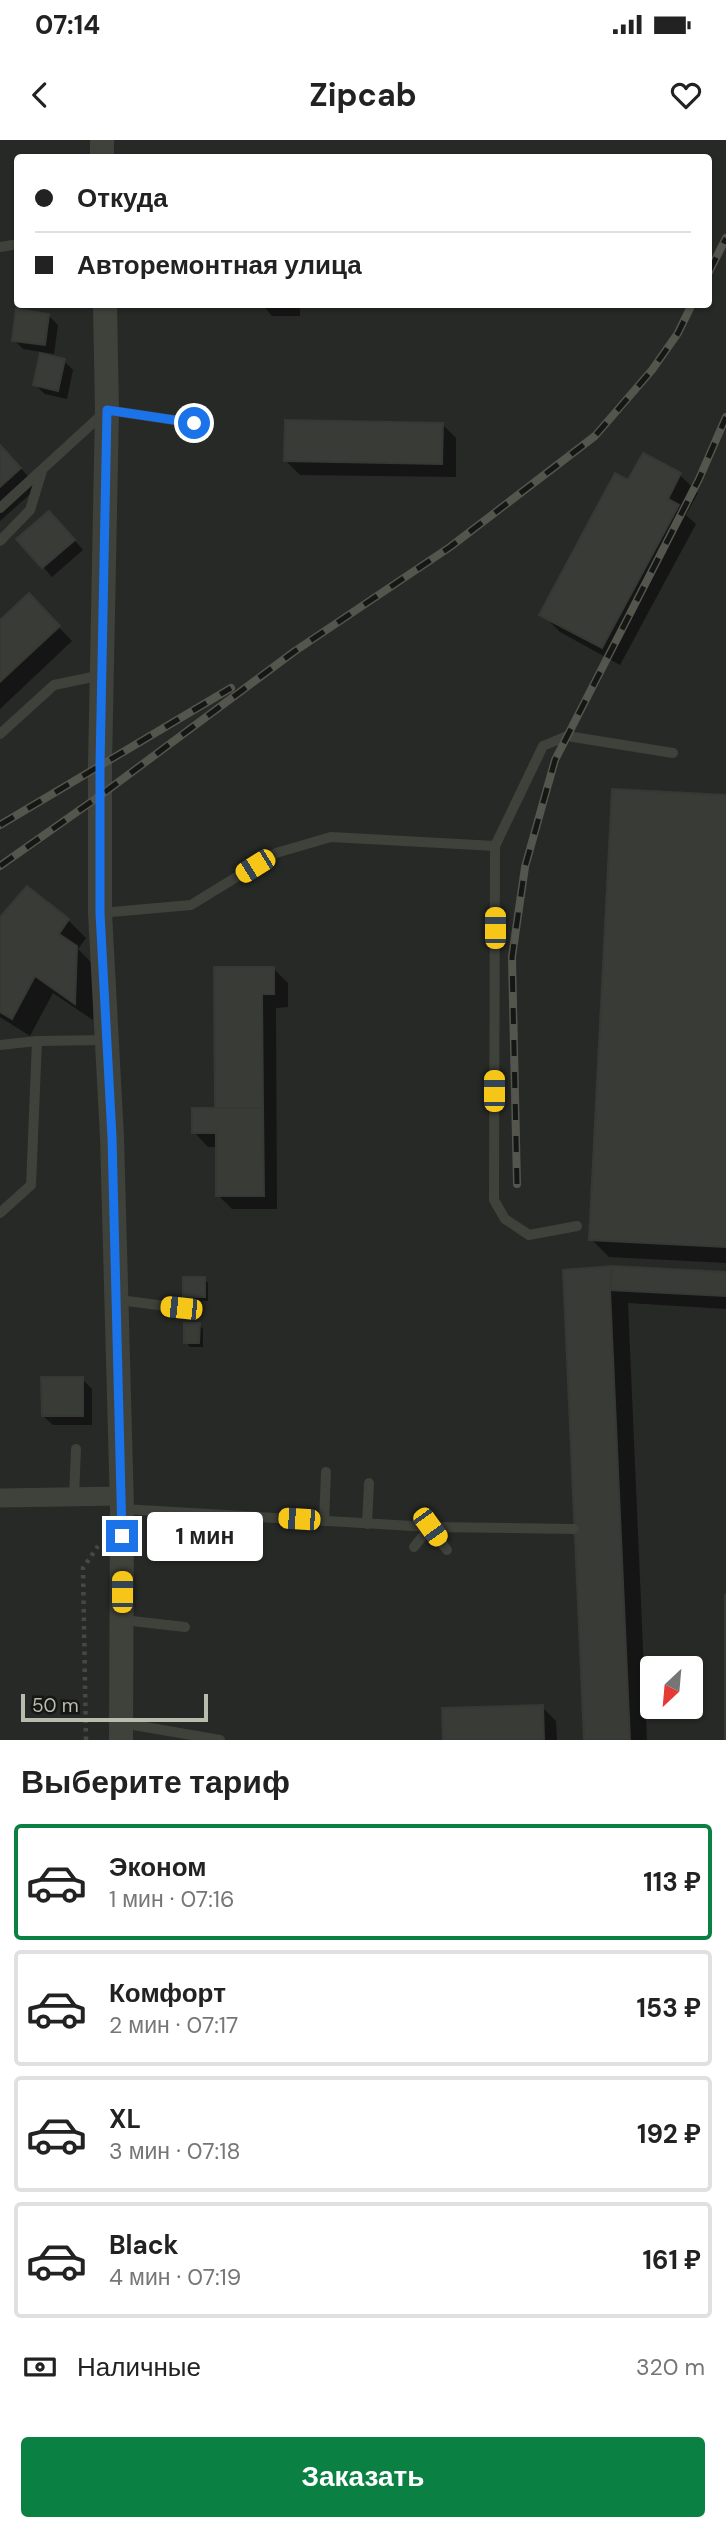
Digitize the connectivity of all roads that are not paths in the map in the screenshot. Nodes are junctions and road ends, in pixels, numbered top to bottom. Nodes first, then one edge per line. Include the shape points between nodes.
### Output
1 (105, 308) edge
2 (107, 410) junction
3 (194, 423) dead end
4 (43, 469) junction
5 (0, 508) edge
6 (0, 541) edge
7 (102, 675) junction
8 (0, 734) edge
9 (673, 753) dead end
10 (495, 846) junction
11 (100, 913) junction
12 (106, 1040) junction
13 (37, 1041) junction
14 (0, 1045) edge
15 (0, 1213) edge
16 (577, 1226) dead end
17 (116, 1300) junction
18 (181, 1308) dead end
19 (76, 1449) dead end
20 (326, 1472) dead end
21 (369, 1483) dead end
22 (74, 1497) junction
23 (0, 1498) edge
24 (122, 1502) junction
25 (324, 1521) junction
26 (367, 1524) junction
27 (430, 1527) junction
28 (574, 1529) dead end
29 (414, 1547) dead end
30 (447, 1550) dead end
31 (122, 1620) junction
32 (185, 1627) dead end
33 (121, 1731) edge
34 (220, 1740) edge

1 - 2 street
2 - 3 lane
2 - 4 lane
2 - 7 street
4 - 5 lane
4 - 6 lane via 30,510
7 - 8 lane via 54,685
7 - 11 street
9 - 10 lane via 568,736 542,746
10 - 11 lane via 331,837 276,853 191,905
10 - 16 lane via 494,1200 505,1219 529,1235
11 - 12 street
12 - 13 lane
12 - 17 street
13 - 14 lane
13 - 15 lane via 31,1185
17 - 18 lane
17 - 24 street
19 - 22 lane
20 - 25 lane
21 - 26 lane
22 - 23 street
22 - 24 street
24 - 25 lane
24 - 31 street
25 - 26 lane
26 - 27 lane
27 - 28 lane
27 - 29 lane
27 - 30 lane
31 - 32 lane
31 - 33 street
33 - 34 lane

